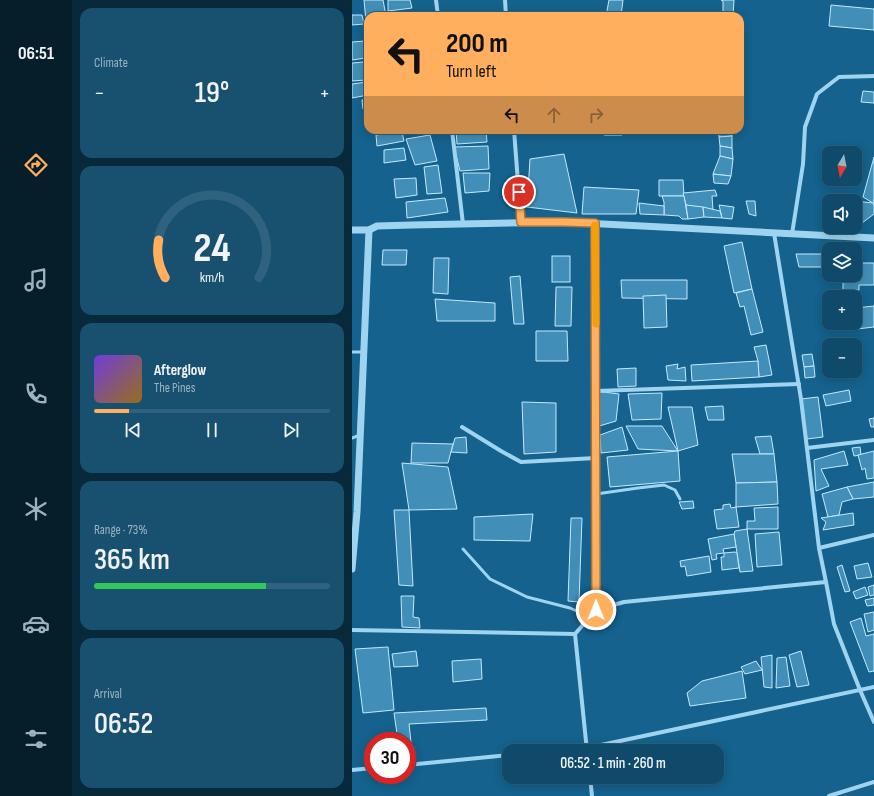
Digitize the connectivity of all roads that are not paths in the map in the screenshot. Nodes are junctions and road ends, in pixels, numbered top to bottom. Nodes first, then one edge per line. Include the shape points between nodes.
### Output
1 (436, 0) edge
2 (505, 0) edge
3 (438, 12) edge
4 (506, 12) edge
5 (874, 76) edge
6 (452, 134) edge
7 (514, 134) edge
8 (521, 222) junction
9 (595, 223) junction
10 (463, 224) junction
11 (352, 230) edge
12 (369, 230) junction
13 (774, 233) junction
14 (792, 234) junction
15 (874, 238) edge
16 (352, 352) edge
17 (363, 352) junction
18 (799, 384) junction
19 (596, 391) junction
20 (462, 427) dead end
21 (360, 435) junction
22 (352, 438) edge
23 (874, 440) edge
24 (807, 448) junction
25 (596, 458) junction
26 (596, 494) junction
27 (680, 499) dead end
28 (874, 535) edge
29 (819, 548) junction
30 (463, 550) dead end
31 (352, 569) edge
32 (826, 582) junction
33 (596, 610) junction
34 (590, 616) junction
35 (352, 630) edge
36 (575, 634) junction
37 (874, 687) edge
38 (860, 690) junction
39 (874, 722) edge
40 (586, 744) edge
41 (614, 744) edge
42 (502, 756) edge
43 (416, 764) edge
44 (364, 769) edge
45 (352, 770) edge
46 (874, 782) edge
47 (591, 784) edge
48 (592, 796) edge
49 (829, 796) edge

1 - 3 street
2 - 4 street
5 - 14 street via 839,77 817,94 805,127 803,164
6 - 10 street
7 - 8 street
8 - 9 street
8 - 10 street
9 - 13 street
9 - 19 street
10 - 12 street via 377,226
11 - 12 street
12 - 17 street
13 - 14 street
13 - 18 street
14 - 15 street
16 - 17 lane
17 - 21 street
18 - 19 street
18 - 24 street
19 - 25 street
20 - 25 street via 521,462
21 - 22 lane
21 - 31 street
23 - 24 street
24 - 29 street
25 - 26 street
26 - 27 lane via 664,485 675,490
26 - 33 street
28 - 29 street
29 - 32 street
30 - 34 lane via 490,579 527,597
32 - 33 street via 624,602
32 - 38 street via 834,624
33 - 34 street
34 - 36 street
35 - 36 street
36 - 40 street
37 - 38 street
38 - 39 street
38 - 41 street
42 - 43 street
44 - 45 street
46 - 49 street
47 - 48 street

